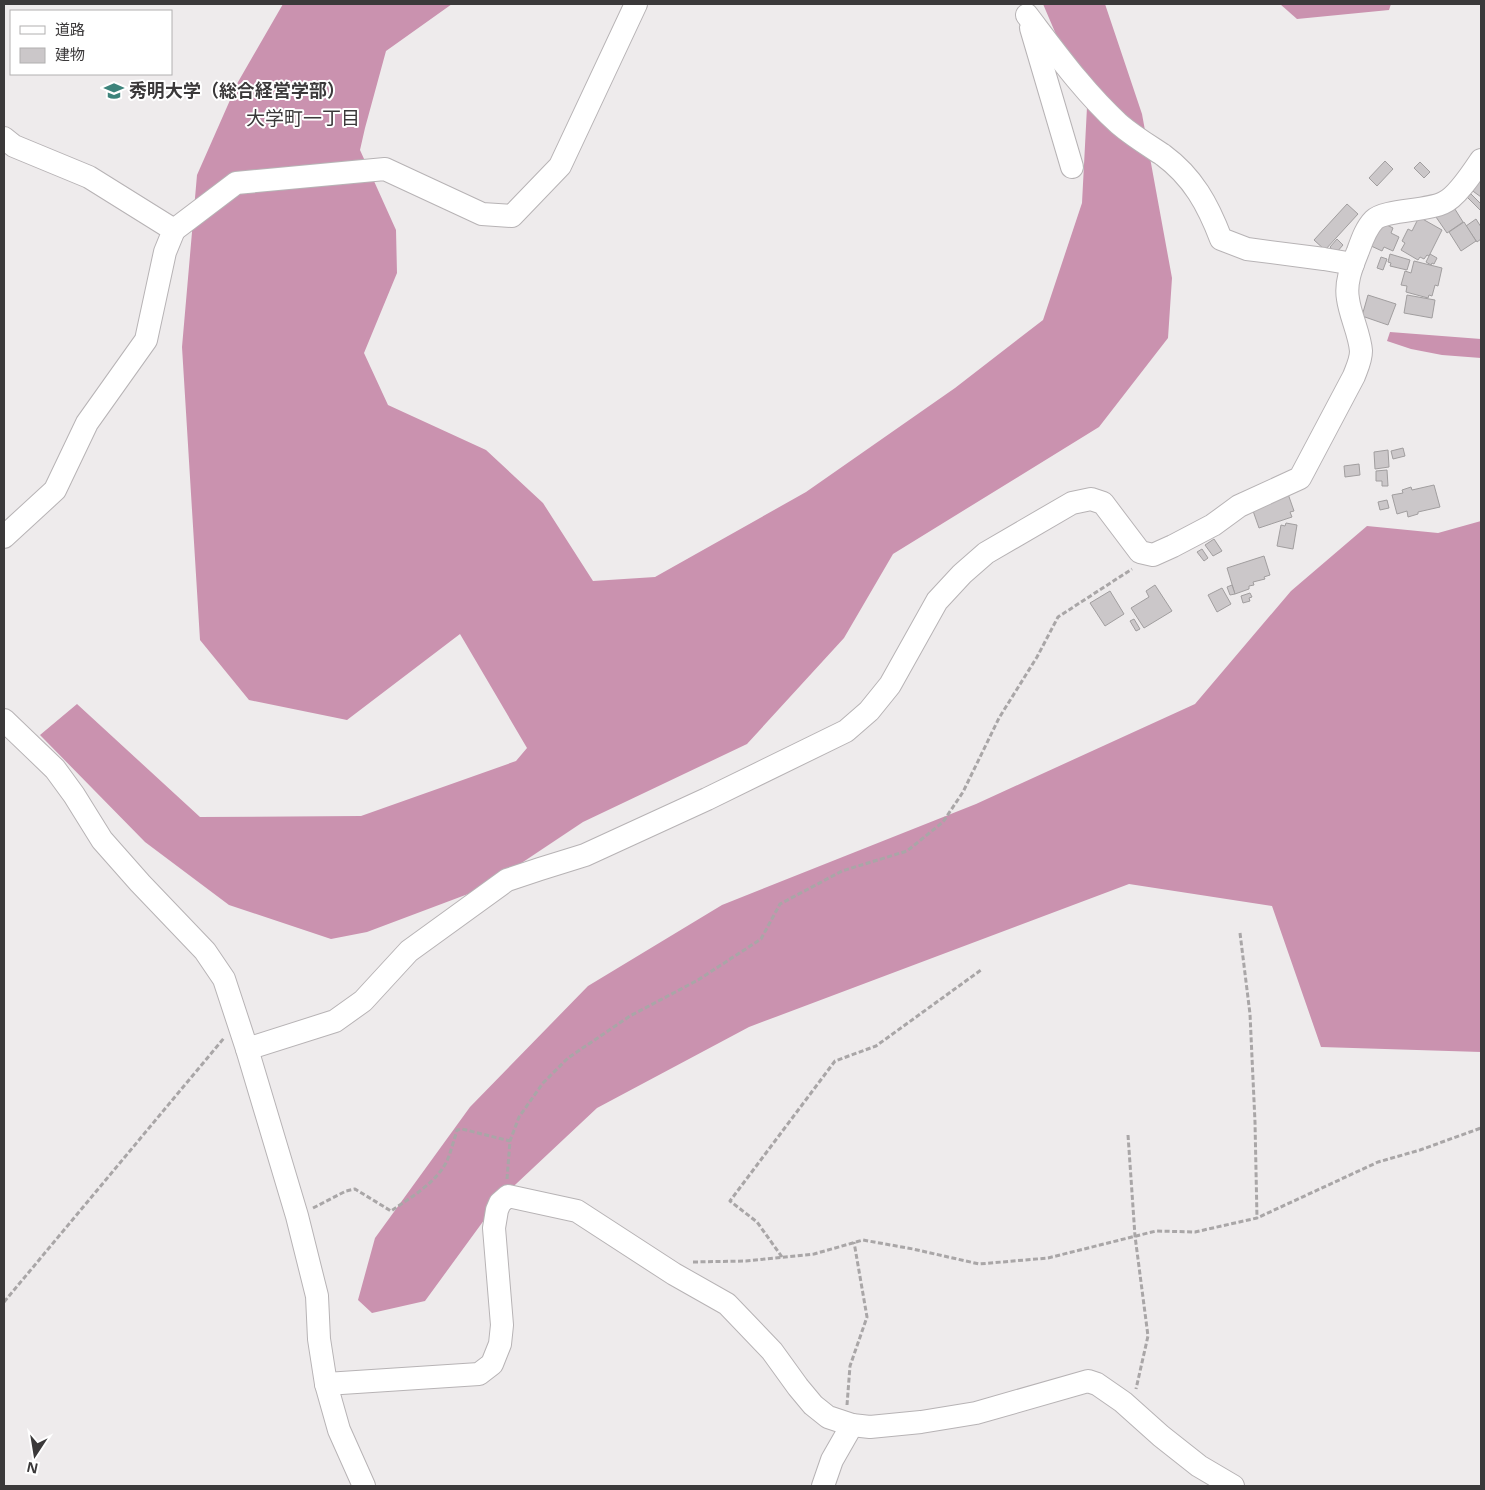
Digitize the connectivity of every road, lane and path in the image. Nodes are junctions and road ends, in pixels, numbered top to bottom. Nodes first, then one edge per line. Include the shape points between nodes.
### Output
1 (636, 4) edge
2 (1024, 10) edge
3 (4, 138) edge
4 (1481, 160) edge
5 (1072, 167) dead end
6 (174, 230) junction
7 (1353, 264) junction
8 (4, 537) edge
9 (1153, 555) junction
10 (4, 720) edge
11 (1240, 932) dead end
12 (981, 970) dead end
13 (238, 1020) junction
14 (248, 1049) junction
15 (1481, 1128) edge
16 (1128, 1135) dead end
17 (510, 1140) junction
18 (508, 1196) junction
19 (297, 1216) junction
20 (1257, 1218) junction
21 (1135, 1236) junction
22 (854, 1242) junction
23 (782, 1258) junction
24 (674, 1274) junction
25 (4, 1302) edge
26 (326, 1384) junction
27 (1132, 1409) junction
28 (849, 1424) junction
29 (364, 1486) edge
30 (823, 1486) edge
31 (1232, 1486) edge

1 - 6 street via 560,166 512,216 482,214 385,169 236,183
2 - 5 street
2 - 7 street via 1063,61 1119,124 1189,178 1222,238 1246,249
3 - 6 street via 14,146 89,177
4 - 7 street via 1445,203 1384,215 1374,220
6 - 8 street via 165,252 146,340 87,423 55,490
7 - 9 street via 1348,298 1361,351 1359,362 1300,478 1239,506 1213,525
9 - 14 street via 1140,552 1103,503 1091,499 1072,503 986,553 962,574 938,601 890,685 869,711 846,731 585,855 507,880 409,951 363,1001 335,1021
9 - 17 path via 1058,617 999,718 963,792 943,822 907,851 842,871 780,904 761,939 698,980 630,1016 568,1058 543,1083 519,1117
10 - 13 street via 55,769 102,840 204,951 224,979
11 - 20 path via 1250,1014
12 - 23 path via 876,1046 835,1061 730,1201 757,1222
13 - 14 street
13 - 25 path
14 - 19 street
15 - 20 path via 1378,1162
16 - 21 path
17 - 18 path via 506,1176
17 - 19 path via 457,1130 447,1160 437,1175 391,1211 355,1189
18 - 24 street via 577,1211
18 - 26 street via 500,1203 494,1228 502,1325 500,1344 492,1364 479,1374
19 - 26 street via 317,1296
20 - 21 path via 1195,1232 1156,1230
21 - 22 path via 1048,1258 979,1264 863,1240
21 - 27 path via 1148,1336
22 - 23 path via 814,1254
22 - 28 path via 867,1317 850,1366
23 - 24 path via 693,1262
24 - 28 street via 727,1304 772,1351 813,1405 828,1417
26 - 29 street via 339,1430
27 - 28 street via 1088,1381 976,1413 870,1427
27 - 31 street via 1199,1466
28 - 30 street

